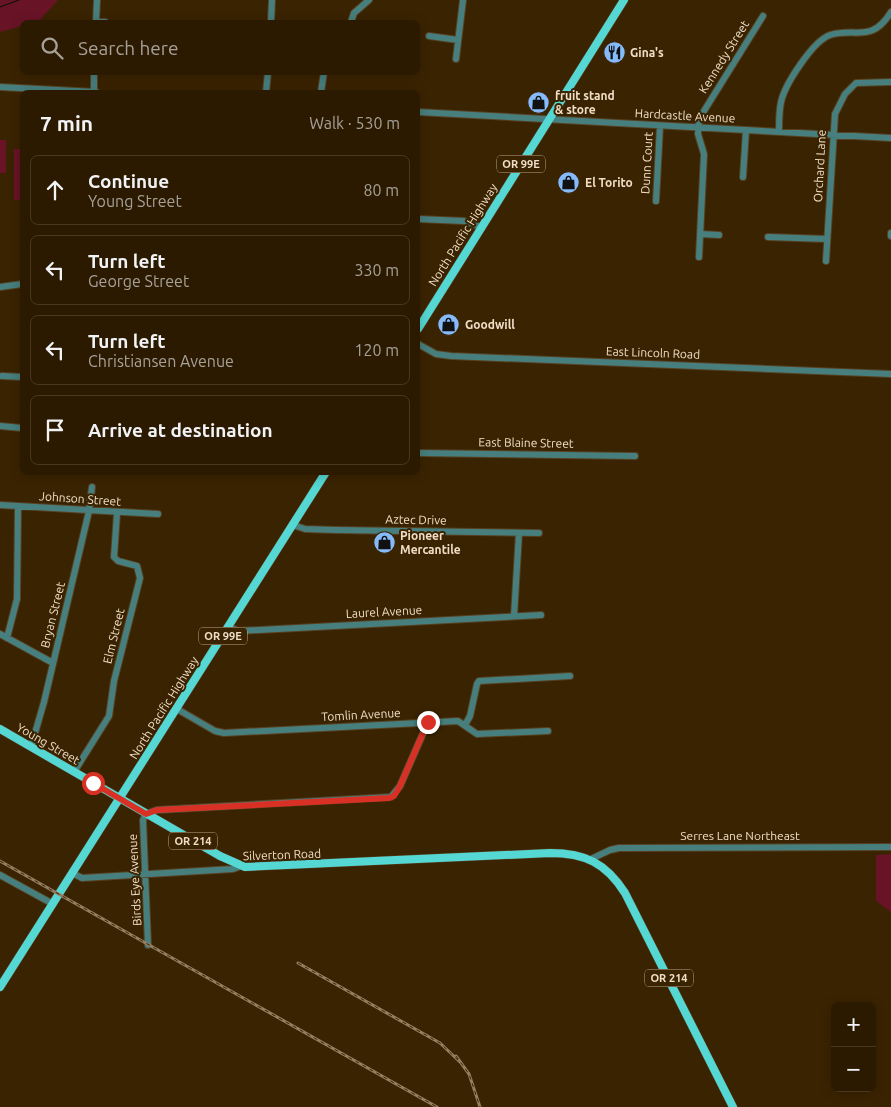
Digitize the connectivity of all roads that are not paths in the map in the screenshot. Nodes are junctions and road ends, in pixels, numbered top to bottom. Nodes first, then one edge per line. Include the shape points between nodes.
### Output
1 (97, 0) edge
2 (272, 0) edge
3 (369, 0) edge
4 (463, 0) edge
5 (622, 1) edge
6 (891, 12) edge
7 (763, 16) dead end
8 (96, 20) edge
9 (271, 20) edge
10 (352, 20) edge
11 (429, 36) dead end
12 (458, 40) junction
13 (456, 59) dead end
14 (94, 75) edge
15 (268, 75) edge
16 (324, 75) edge
17 (891, 82) edge
18 (0, 87) edge
19 (57, 90) edge
20 (95, 90) edge
21 (266, 90) edge
22 (321, 90) edge
23 (420, 112) edge
24 (548, 120) junction
25 (660, 126) junction
26 (698, 128) junction
27 (746, 130) junction
28 (779, 132) junction
29 (832, 136) junction
30 (891, 138) edge
31 (743, 177) dead end
32 (656, 201) dead end
33 (420, 218) edge
34 (481, 227) junction
35 (700, 234) junction
36 (719, 235) dead end
37 (768, 237) dead end
38 (827, 239) junction
39 (699, 258) dead end
40 (826, 261) dead end
41 (20, 284) edge
42 (0, 287) edge
43 (420, 326) edge
44 (420, 345) edge
45 (891, 374) edge
46 (2, 376) dead end
47 (20, 377) edge
48 (0, 426) edge
49 (20, 428) edge
50 (420, 453) edge
51 (635, 456) dead end
52 (324, 475) edge
53 (92, 487) dead end
54 (0, 505) edge
55 (18, 506) junction
56 (89, 511) junction
57 (117, 513) junction
58 (158, 514) dead end
59 (293, 525) junction
60 (519, 532) junction
61 (539, 533) dead end
62 (541, 615) dead end
63 (514, 616) junction
64 (228, 627) junction
65 (0, 634) edge
66 (7, 638) junction
67 (53, 663) junction
68 (570, 676) dead end
69 (177, 709) junction
70 (428, 722) junction
71 (465, 725) junction
72 (0, 730) edge
73 (548, 731) dead end
74 (31, 747) junction
75 (74, 772) junction
76 (120, 799) junction
77 (146, 814) junction
78 (891, 847) edge
79 (591, 859) junction
80 (241, 866) junction
81 (72, 873) junction
82 (0, 874) edge
83 (146, 874) junction
84 (53, 904) junction
85 (148, 945) dead end
86 (0, 987) edge
87 (733, 1107) edge

1 - 8 street
2 - 9 street
3 - 10 street
4 - 12 street
5 - 24 main road, North Pacific Highway / OR 99E
6 - 28 street via 880,26 870,31 833,34 815,45 783,95
7 - 26 street, Kennedy Street via 700,117
11 - 12 street
12 - 13 street
14 - 20 street
15 - 21 street
16 - 22 street
17 - 29 street, Orchard Lane via 856,83 849,88 835,114
18 - 19 street
23 - 24 street, Hardcastle Avenue
24 - 25 street, Hardcastle Avenue
24 - 34 main road, North Pacific Highway / OR 99E
25 - 26 street, Hardcastle Avenue
25 - 32 street, Dunn Court
26 - 27 street, Hardcastle Avenue
26 - 35 street via 704,154
27 - 28 street, Hardcastle Avenue
27 - 31 street
28 - 29 street, Hardcastle Avenue
29 - 30 street, Hardcastle Avenue
29 - 38 street, Orchard Lane
33 - 34 street via 468,222
34 - 43 main road, North Pacific Highway / OR 99E
35 - 36 street
35 - 39 street
37 - 38 street
38 - 40 street, Orchard Lane
41 - 42 street
44 - 45 street, East Lincoln Road via 436,354 451,356
46 - 47 street
48 - 49 street
50 - 51 street, East Blaine Street
52 - 59 main road, North Pacific Highway / OR 99E
53 - 56 street, Bryan Street
54 - 55 street, Johnson Street
55 - 56 street, Johnson Street
55 - 66 street via 17,602
56 - 57 street, Johnson Street
56 - 67 street, Bryan Street
57 - 58 street, Johnson Street
57 - 75 street, Elm Street via 114,558 137,566 140,578 114,681 109,716
59 - 60 street, Aztec Drive via 305,529 336,530
59 - 64 main road, North Pacific Highway / OR 99E
60 - 61 street, Aztec Drive
60 - 63 street
62 - 63 street, Laurel Avenue
63 - 64 street, Laurel Avenue via 239,631
64 - 69 main road, North Pacific Highway / OR 99E
65 - 66 street
66 - 67 street
67 - 74 street, Bryan Street
68 - 71 street via 479,681
69 - 70 street, Tomlin Avenue via 224,734
69 - 76 main road, North Pacific Highway / OR 99E
70 - 71 street, Tomlin Avenue via 458,721
70 - 77 street via 393,797 157,810
71 - 73 street, Tomlin Avenue via 472,733 480,735
72 - 74 main road, Young Street
74 - 75 main road, Young Street
75 - 76 main road, Young Street
76 - 77 main road, Young Street / OR 214
76 - 81 main road, North Pacific Highway / OR 99E
77 - 80 main road, Young Street / OR 214
77 - 83 street, Birds Eye Avenue via 143,820
78 - 79 street, Serres Lane Northeast via 619,848
79 - 80 main road, Silverton Road / OR 214 via 568,853 258,868
79 - 87 main road, OR 214 via 609,871 625,893
80 - 83 street, Silverton Road
81 - 83 street, Silverton Road via 82,878
81 - 84 main road, North Pacific Highway / OR 99E
82 - 84 street
83 - 85 street, Birds Eye Avenue
84 - 86 main road, OR 99E

